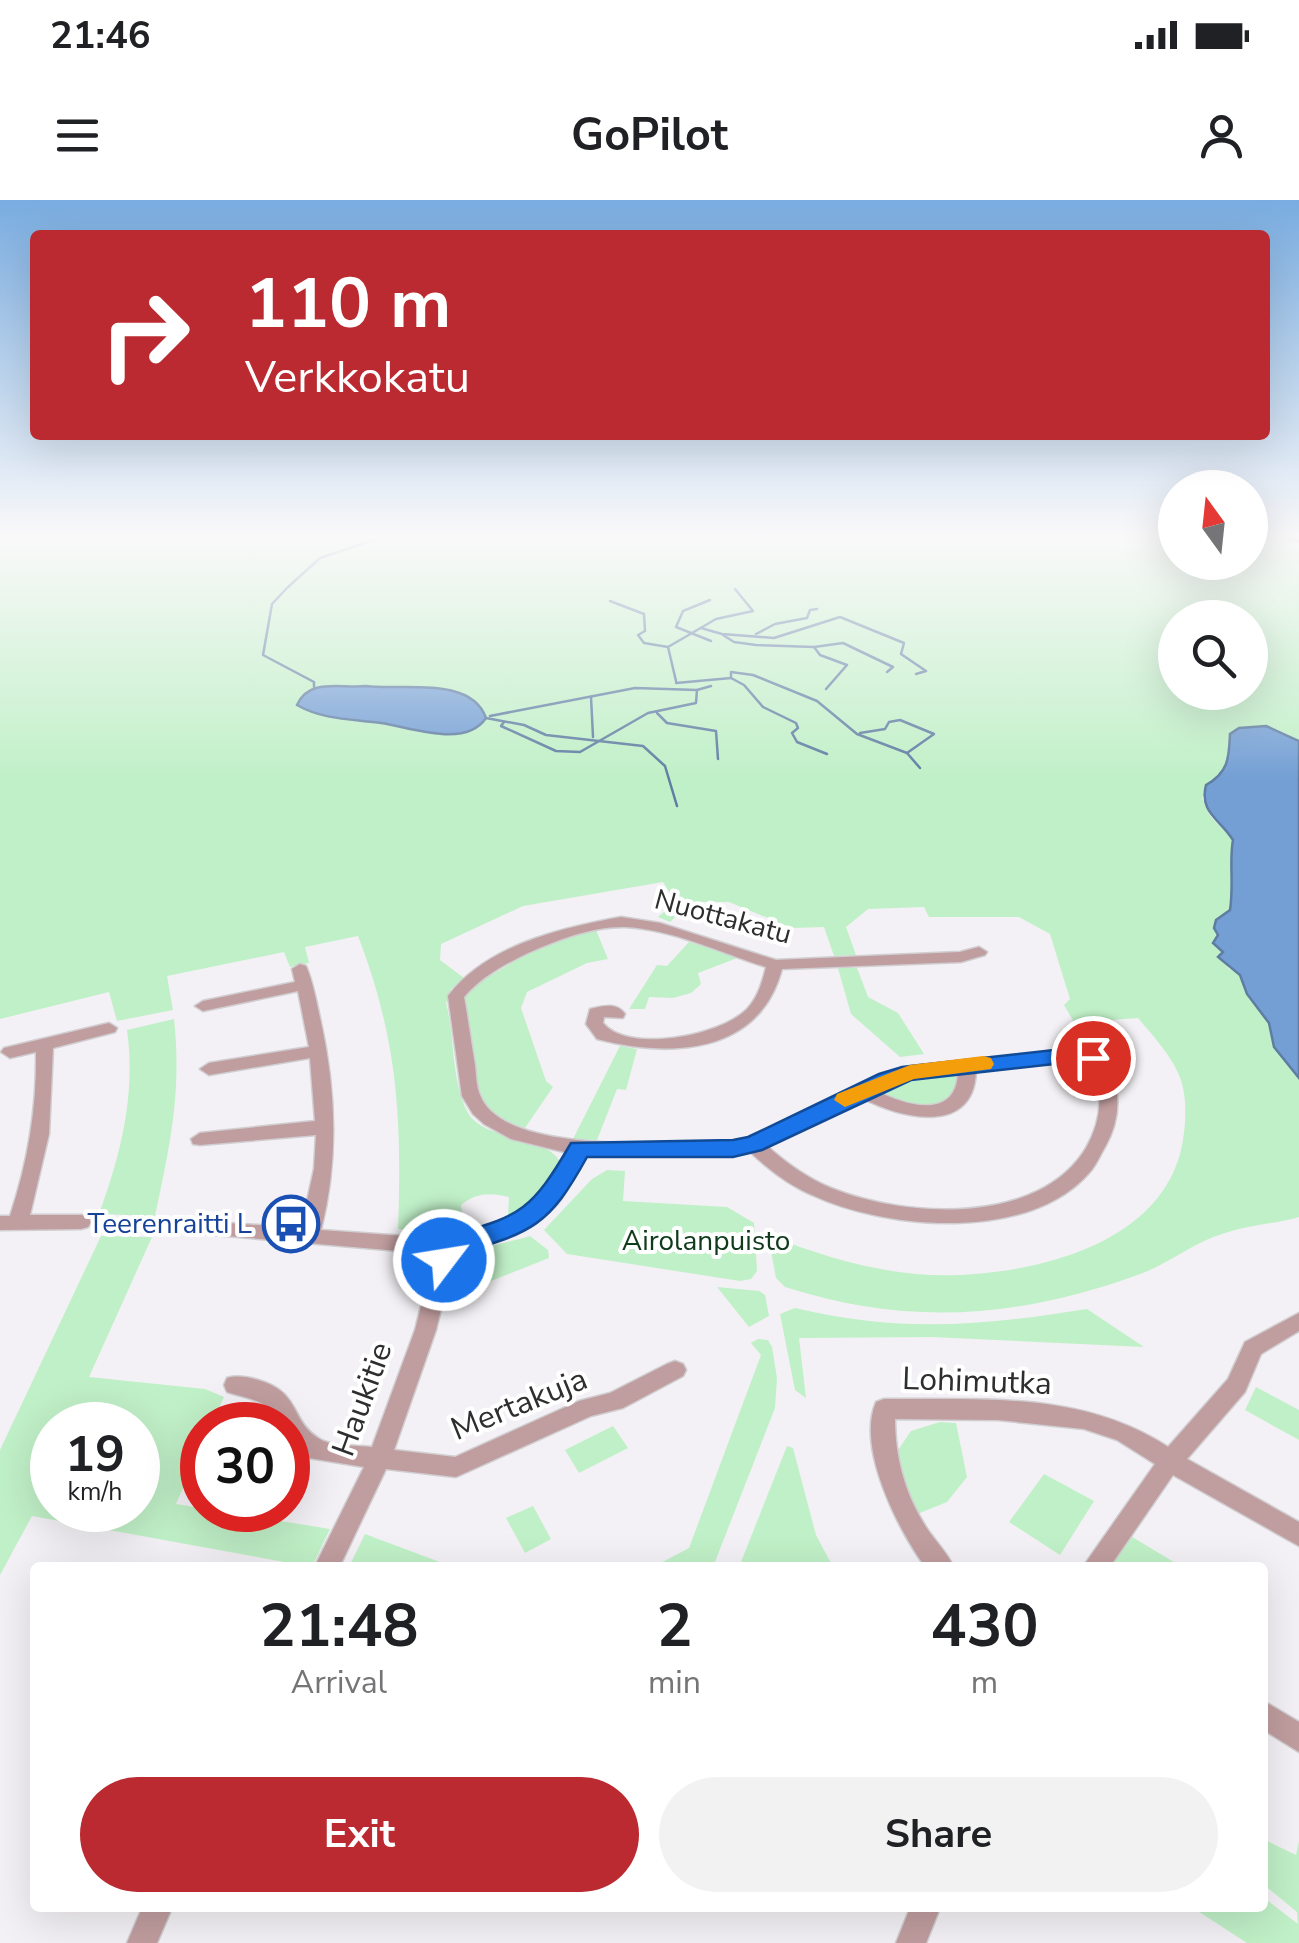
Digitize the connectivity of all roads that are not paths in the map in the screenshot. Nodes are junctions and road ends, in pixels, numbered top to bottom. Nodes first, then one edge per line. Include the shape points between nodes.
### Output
1 (979, 952) dead end
2 (774, 965) junction
3 (203, 1006) dead end
4 (617, 1014) dead end
5 (109, 1028) dead end
6 (44, 1045) junction
7 (318, 1051) junction
8 (10, 1052) dead end
9 (967, 1065) junction
10 (210, 1069) dead end
11 (864, 1091) junction
12 (324, 1128) junction
13 (200, 1139) dead end
14 (754, 1144) junction
15 (580, 1149) junction
16 (9, 1222) edge
17 (81, 1222) dead end
18 (198, 1228) dead end
19 (310, 1234) junction
20 (446, 1247) junction
21 (1299, 1321) edge
22 (675, 1370) dead end
23 (236, 1384) dead end
24 (380, 1458) junction
25 (1170, 1461) junction
26 (1299, 1535) edge
27 (329, 1562) edge
28 (938, 1562) edge
29 (1098, 1562) edge
30 (1268, 1717) edge
31 (1299, 1738) edge
32 (155, 1912) edge
33 (923, 1912) edge
34 (142, 1943) edge
35 (911, 1943) edge

1 - 2 street, Nuottakatu
2 - 4 street via 750,1014 707,1038 656,1045 603,1035 594,1024 596,1012
2 - 15 street, Nuottakatu via 655,926 621,922 533,945 460,989 458,1017 478,1110 494,1125
3 - 7 street via 302,977
5 - 6 street
6 - 8 street
6 - 16 street via 42,1134
7 - 10 street
7 - 12 street
9 - 11 street via 910,1072
9 - 11 street via 964,1096 934,1111 896,1108
9 - 14 street via 1093,1058 1103,1069 1110,1116 1096,1154 1053,1192 1001,1211 937,1216 824,1192
11 - 14 street
12 - 13 street
12 - 19 street
14 - 15 street via 702,1151
15 - 20 street via 533,1216
16 - 17 street
18 - 19 street
19 - 20 street
20 - 24 street, Haukitie
21 - 25 street via 1253,1348 1232,1393
22 - 24 street, Mertakuja via 456,1467
23 - 24 street, Mertakuja via 265,1387 317,1451
24 - 27 street, Haukitie
25 - 26 street
25 - 28 street, Lohimutka via 1121,1431 1072,1417 884,1409 889,1476
25 - 29 street
30 - 31 street
32 - 34 street
33 - 35 street

